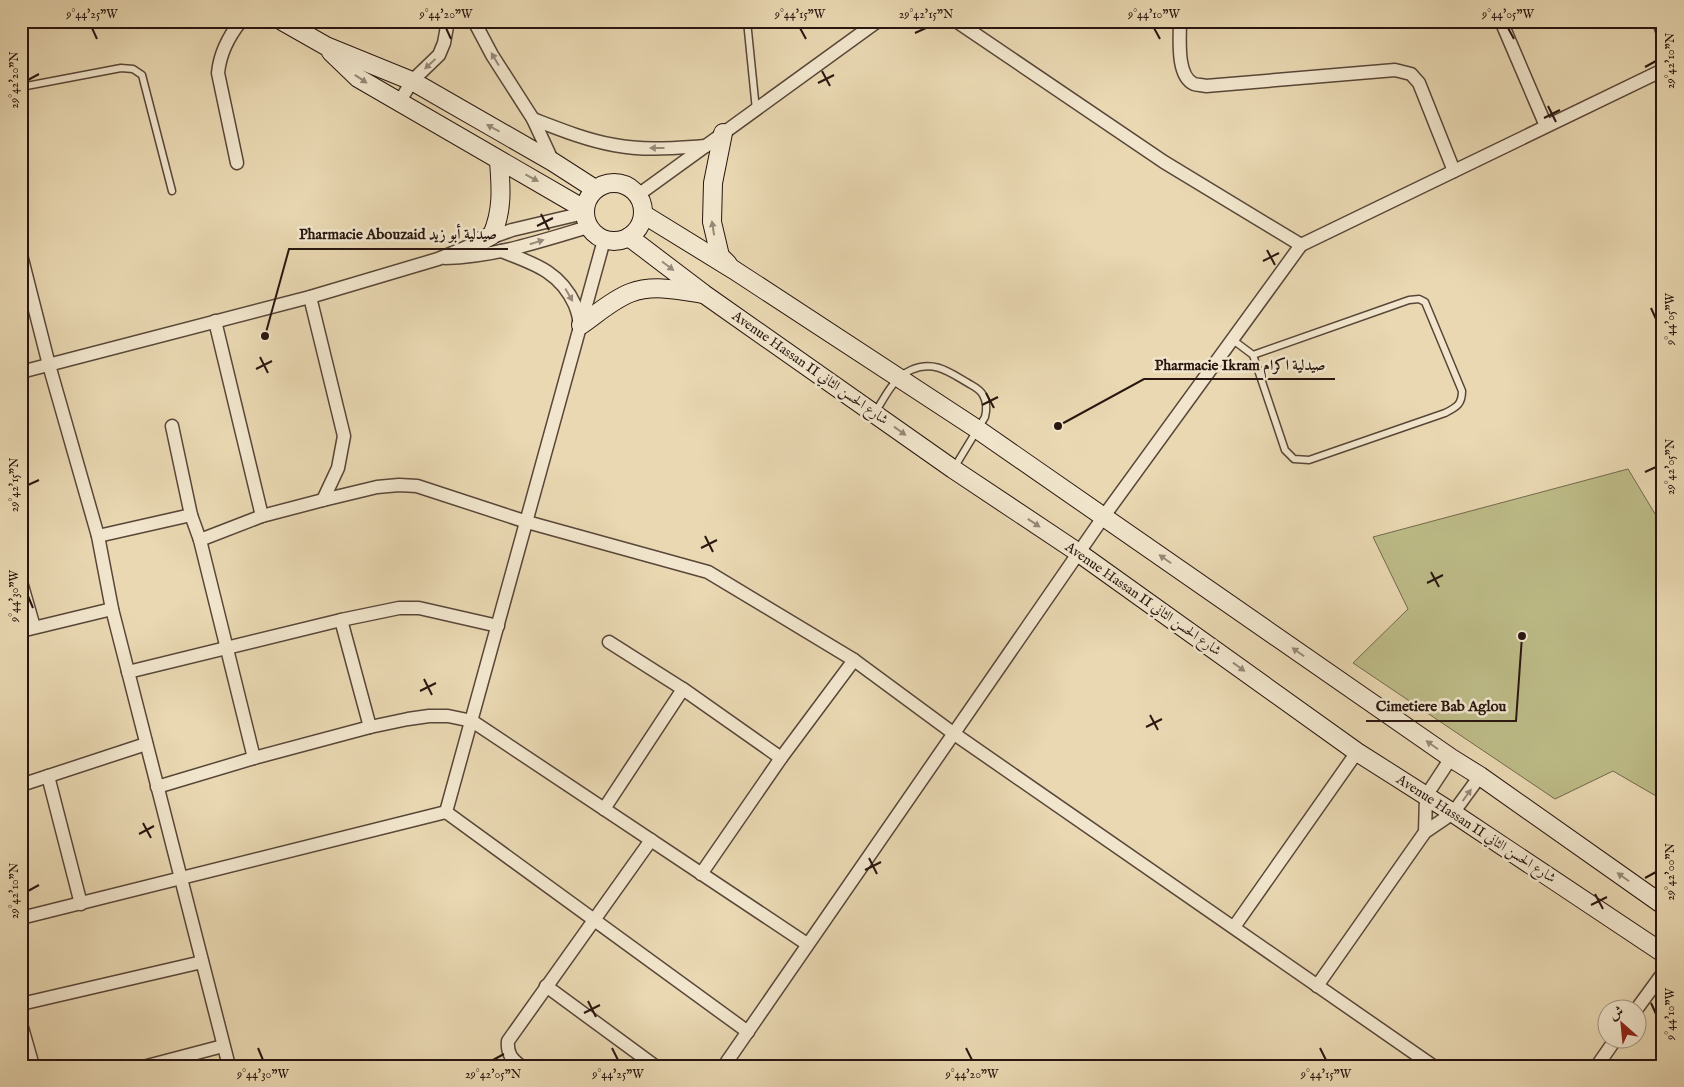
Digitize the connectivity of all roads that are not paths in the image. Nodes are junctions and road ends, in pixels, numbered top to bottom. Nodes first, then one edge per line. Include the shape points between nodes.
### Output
1 (241, 21) edge
2 (282, 21) edge
3 (448, 21) edge
4 (474, 21) edge
5 (747, 21) edge
6 (878, 21) edge
7 (956, 21) edge
8 (1180, 21) edge
9 (1502, 21) edge
10 (1659, 21) edge
11 (1663, 34) edge
12 (326, 46) junction
13 (1663, 70) edge
14 (412, 81) junction
15 (21, 87) edge
16 (400, 102) junction
17 (756, 110) junction
18 (533, 119) junction
19 (1546, 126) junction
20 (723, 133) junction
21 (706, 146) junction
22 (499, 161) junction
23 (553, 162) junction
24 (237, 163) dead end
25 (1454, 171) junction
26 (595, 189) junction
27 (172, 191) dead end
28 (638, 195) junction
29 (643, 214) junction
30 (585, 216) junction
31 (629, 237) junction
32 (481, 240) junction
33 (604, 240) junction
34 (1301, 245) junction
35 (501, 251) junction
36 (21, 255) edge
37 (438, 258) junction
38 (734, 270) junction
39 (704, 294) junction
40 (310, 297) junction
41 (215, 321) junction
42 (580, 330) junction
43 (1233, 340) junction
44 (1253, 355) junction
45 (49, 365) junction
46 (21, 372) edge
47 (898, 377) junction
48 (874, 413) junction
49 (172, 426) dead end
50 (977, 429) junction
51 (953, 469) junction
52 (323, 500) junction
53 (191, 515) junction
54 (262, 516) junction
55 (1104, 516) junction
56 (527, 522) junction
57 (98, 536) junction
58 (200, 540) junction
59 (1079, 553) junction
60 (21, 582) edge
61 (112, 609) junction
62 (341, 620) junction
63 (498, 626) junction
64 (34, 627) junction
65 (21, 630) edge
66 (609, 642) dead end
67 (227, 647) junction
68 (854, 660) junction
69 (128, 672) junction
70 (683, 689) junction
71 (472, 721) junction
72 (370, 727) junction
73 (953, 733) junction
74 (146, 744) junction
75 (1357, 752) junction
76 (254, 758) junction
77 (782, 758) junction
78 (1450, 758) junction
79 (48, 776) junction
80 (1480, 776) junction
81 (21, 785) edge
82 (157, 787) junction
83 (1426, 796) junction
84 (604, 809) junction
85 (446, 812) junction
86 (1453, 813) junction
87 (1425, 832) junction
88 (651, 840) junction
89 (701, 874) junction
90 (180, 879) junction
91 (81, 904) junction
92 (1663, 905) edge
93 (21, 918) edge
94 (594, 920) junction
95 (1234, 927) junction
96 (807, 944) junction
97 (1663, 953) edge
98 (202, 962) junction
99 (1663, 972) edge
100 (546, 986) junction
101 (1317, 986) junction
102 (1643, 1000) edge
103 (21, 1004) edge
104 (21, 1024) edge
105 (748, 1032) junction
106 (223, 1046) junction
107 (1608, 1050) edge
108 (33, 1066) edge
109 (147, 1066) edge
110 (229, 1066) edge
111 (521, 1066) edge
112 (655, 1066) edge
113 (724, 1066) edge
114 (1433, 1066) edge
115 (1597, 1066) edge

1 - 24 street via 230,34 218,73
2 - 12 street
3 -> 14 street via 439,55
18 -> 4 street
5 - 17 lane
6 - 17 street
7 - 34 street via 1164,162
8 - 25 street via 1181,64 1185,75 1194,84 1206,86 1395,70 1411,74 1419,83
9 - 19 street
10 - 11 street
12 - 14 street
12 -> 16 street via 358,78
13 - 19 street
14 - 16 street
23 -> 14 street
15 - 27 lane via 121,68 133,69 142,75
16 - 22 street
17 - 20 street
21 -> 18 street via 641,148 614,145
18 - 23 street
19 - 25 street
20 - 21 street
38 -> 20 street via 720,256 712,222 713,184
21 - 28 street
22 -> 30 street
22 - 32 street via 501,197 498,221 492,235
23 - 26 street
25 - 34 street
26 - 28 street via 610,182 621,183
26 - 30 street via 588,198
28 - 29 street
29 - 31 street via 639,227
29 - 38 street
30 - 32 street via 532,225
30 - 33 street via 592,232
35 -> 30 street via 522,247
31 - 33 street
31 -> 39 street, Avenue Hassan II شارع الحسن الثاني
32 - 37 street
33 - 42 street
34 - 43 street
35 - 37 street
35 -> 42 street via 535,264 560,281 580,318
36 - 45 street
37 - 40 street
38 - 47 street
39 - 42 street via 667,288 630,293
39 - 48 street, Avenue Hassan II شارع الحسن الثاني
40 - 41 street
40 - 52 street via 344,436 338,468
41 - 45 street
41 - 54 street
42 - 56 street
43 - 44 lane
43 - 55 street
44 - 44 lane via 1419,298 1425,302 1462,391 1462,398 1458,406 1445,413 1309,460 1294,459 1285,450
45 - 46 street
45 - 57 street
47 - 48 lane
47 - 50 street
47 - 50 lane via 922,366 937,366 982,392 987,408
48 -> 51 street, Avenue Hassan II شارع الحسن الثاني
49 - 53 street
50 - 51 lane
50 - 55 street
51 -> 59 street, Avenue Hassan II شارع الحسن الثاني
52 - 54 street
52 - 56 street via 377,487 417,486
53 - 57 street
53 - 58 street
54 - 58 street
55 - 59 street
78 -> 55 street
56 - 63 street
56 - 68 street via 708,572
57 - 61 street
58 - 67 street
59 - 73 street
59 -> 75 street, Avenue Hassan II شارع الحسن الثاني
60 - 64 street
61 - 64 street
61 - 69 street
62 - 63 street via 399,608 419,608
62 - 67 street
62 - 72 street
63 - 71 street
64 - 65 street
66 - 70 street
67 - 69 street
67 - 76 street
68 - 73 street
68 - 77 street
69 - 74 street
70 - 77 street
70 - 84 street
71 - 72 street via 429,716
71 - 84 street
71 - 85 street
72 - 76 street
73 - 95 street
73 - 96 street
74 - 79 street
74 - 82 street
75 - 83 street, Avenue Hassan II شارع الحسن الثاني
75 - 95 street
76 - 82 street
77 - 89 street
78 - 80 street
78 - 83 street
79 - 81 street
79 - 91 street
86 -> 80 street
92 -> 80 street
82 - 90 street
83 - 86 street, Avenue Hassan II شارع الحسن الثاني
83 - 87 street
84 - 88 street
85 - 90 street
85 - 94 street
86 - 87 street
86 - 97 street, Avenue Hassan II شارع الحسن الثاني
87 - 101 street
88 - 89 street
88 - 94 street
89 - 96 street
90 - 91 street
90 - 98 street
91 - 93 street
94 - 100 street
94 - 105 street
95 - 101 street
96 - 105 street
98 - 103 street
98 - 106 street
99 - 102 street
100 - 111 street via 508,1041 509,1054
100 - 112 street
101 - 114 street
104 - 108 street
105 - 113 street
106 - 109 street
106 - 110 street
107 - 115 street

